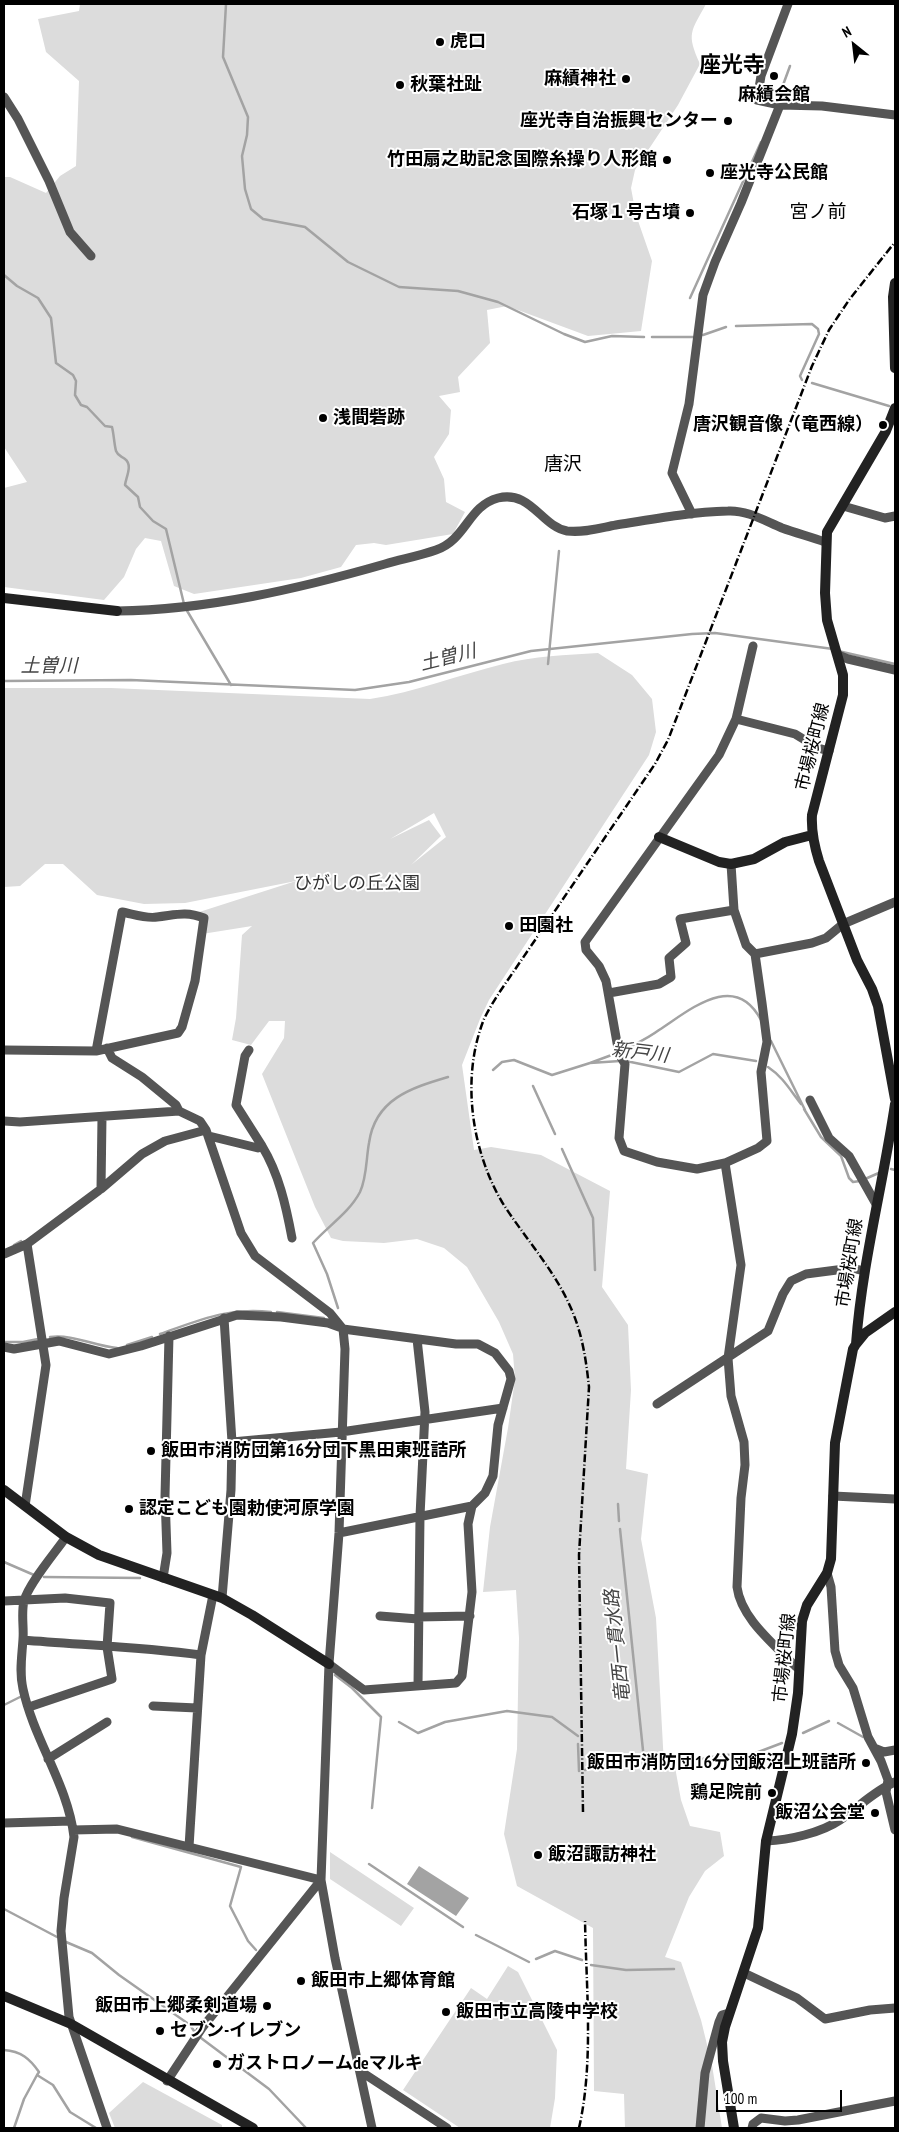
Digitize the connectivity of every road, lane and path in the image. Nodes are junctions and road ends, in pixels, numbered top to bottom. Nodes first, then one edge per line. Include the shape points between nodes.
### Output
1 (788, 4) edge
2 (4, 98) edge
3 (780, 105) junction
4 (895, 115) edge
5 (91, 256) dead end
6 (895, 283) edge
7 (895, 368) edge
8 (895, 408) edge
9 (843, 506) junction
10 (692, 514) junction
11 (895, 516) edge
12 (825, 542) junction
13 (4, 598) edge
14 (117, 610) joint
15 (753, 646) dead end
16 (838, 655) junction
17 (895, 670) edge
18 (736, 719) junction
19 (829, 751) junction
20 (812, 835) junction
21 (659, 837) junction
22 (731, 864) junction
23 (895, 902) edge
24 (734, 910) junction
25 (843, 924) junction
26 (754, 954) junction
27 (609, 993) junction
28 (107, 1048) junction
29 (4, 1050) edge
30 (249, 1050) dead end
31 (96, 1051) junction
32 (895, 1099) edge
33 (810, 1100) dead end
34 (895, 1104) edge
35 (179, 1111) junction
36 (102, 1117) junction
37 (4, 1121) edge
38 (207, 1133) junction
39 (262, 1146) junction
40 (725, 1163) junction
41 (101, 1189) junction
42 (876, 1204) junction
43 (292, 1238) dead end
44 (27, 1244) junction
45 (4, 1254) edge
46 (864, 1271) junction
47 (895, 1312) edge
48 (224, 1318) junction
49 (341, 1328) junction
50 (169, 1336) junction
51 (418, 1339) junction
52 (44, 1343) junction
53 (856, 1344) junction
54 (4, 1347) edge
55 (728, 1358) junction
56 (657, 1404) dead end
57 (503, 1408) junction
58 (425, 1419) junction
59 (341, 1432) junction
60 (232, 1442) junction
61 (4, 1490) edge
62 (833, 1496) junction
63 (895, 1499) edge
64 (25, 1506) junction
65 (472, 1506) junction
66 (420, 1516) junction
67 (338, 1533) junction
68 (66, 1537) junction
69 (827, 1572) junction
70 (163, 1578) junction
71 (218, 1597) junction
72 (4, 1601) edge
73 (24, 1601) junction
74 (380, 1616) dead end
75 (470, 1616) junction
76 (418, 1618) junction
77 (23, 1640) junction
78 (107, 1647) junction
79 (201, 1655) junction
80 (329, 1664) junction
81 (799, 1669) junction
82 (418, 1686) junction
83 (153, 1706) dead end
84 (28, 1707) junction
85 (197, 1708) junction
86 (107, 1722) dead end
87 (874, 1748) junction
88 (895, 1750) edge
89 (48, 1758) junction
90 (891, 1784) edge
91 (4, 1824) edge
92 (72, 1825) junction
93 (895, 1830) edge
94 (766, 1840) junction
95 (189, 1847) junction
96 (321, 1880) junction
97 (744, 1972) junction
98 (4, 1996) edge
99 (895, 2008) edge
100 (729, 2013) junction
101 (71, 2024) junction
102 (360, 2071) junction
103 (167, 2081) junction
104 (895, 2101) edge
105 (108, 2128) edge
106 (253, 2128) edge
107 (372, 2128) edge
108 (447, 2128) edge
109 (700, 2128) edge
110 (734, 2128) edge
111 (752, 2128) edge

1 - 3 street via 761,76 757,100
2 - 5 street via 49,181 70,232
3 - 4 street via 822,106
3 - 10 street via 703,295 689,404 672,473
6 - 7 main road
8 - 9 main road, 市場桜町線 via 886,431
9 - 11 street via 885,518
9 - 12 main road, 市場桜町線 via 827,532
10 - 12 street via 730,510 746,513
10 - 14 street via 588,531 566,531 521,500 499,498 478,509 456,539 438,550 323,582 224,601 152,610
12 - 16 main road, 市場桜町線 via 827,620
13 - 14 main road
15 - 18 street
16 - 17 street
16 - 19 main road, 市場桜町線 via 843,695
18 - 19 street via 795,734
18 - 21 street via 719,756
19 - 20 main road, 市場桜町線 via 812,815
20 - 22 main road via 785,842 754,859
20 - 25 main road, 市場桜町線
21 - 22 main road
21 - 27 street via 585,942 586,950 599,966
22 - 24 street
23 - 25 street
24 - 26 street via 746,945
24 - 27 street via 680,918 686,943 669,958 671,977 659,984
25 - 26 street via 826,938 812,943
25 - 32 main road, 市場桜町線 via 878,1006
26 - 40 street via 767,1042 761,1072 767,1141
27 - 40 street via 619,1054 624,1061 619,1138 624,1151 657,1162 697,1169
28 - 31 street
28 - 31 street via 178,1033 195,981 204,918 193,914 174,914 156,918 122,912
28 - 35 street via 112,1058 142,1077
29 - 31 street
30 - 39 street via 245,1056 236,1105
33 - 42 street via 829,1138 849,1156
34 - 42 main road, 市場桜町線 via 887,1162
35 - 36 street
35 - 38 street via 200,1121
36 - 37 street
36 - 41 street
38 - 39 street via 258,1148
38 - 41 street via 165,1142 142,1154
38 - 49 street via 241,1233 255,1256 330,1313
39 - 43 street via 281,1188
40 - 55 street via 741,1264
41 - 44 street
42 - 46 main road, 市場桜町線
44 - 45 street
44 - 52 street
46 - 53 main road, 市場桜町線
46 - 55 street via 852,1268 806,1274 791,1281 768,1331
47 - 53 main road via 865,1333
48 - 49 street via 236,1315 281,1317 328,1323
48 - 50 street
48 - 60 street
49 - 51 street
49 - 59 street via 345,1349
50 - 52 street via 109,1354 59,1341
50 - 70 street via 165,1496 167,1553
51 - 57 street via 478,1344 495,1353 511,1379
51 - 58 street
52 - 54 street via 14,1349
52 - 64 street via 46,1365
53 - 62 main road, 市場桜町線 via 835,1443
55 - 56 street
55 - 81 street via 731,1396 744,1442 745,1465 738,1597 761,1630
57 - 58 street
57 - 65 street via 493,1476 485,1493
58 - 59 street
58 - 66 street
59 - 60 street
59 - 67 street
60 - 71 street via 231,1490
61 - 64 main road
62 - 63 street
62 - 69 main road, 市場桜町線 via 831,1558
64 - 68 main road
65 - 66 street
65 - 75 street via 468,1524 472,1592
66 - 67 street
66 - 76 street
67 - 80 street
68 - 70 main road via 99,1555
68 - 73 street
69 - 81 main road, 市場桜町線 via 802,1621
69 - 87 street via 832,1587 838,1664 853,1688
70 - 71 main road
71 - 79 street
71 - 80 main road
72 - 73 street
73 - 77 street
73 - 78 street via 64,1598 110,1603
74 - 76 street
75 - 76 street
75 - 82 street via 462,1676 456,1682
76 - 82 street
77 - 78 street
77 - 84 street via 23,1688
78 - 79 street
78 - 84 street via 112,1679
79 - 85 street
80 - 82 street via 364,1690
80 - 96 street
81 - 94 main road, 市場桜町線 via 792,1734
83 - 85 street
84 - 89 street
85 - 95 street
86 - 89 street
87 - 88 street via 884,1752
87 - 90 street
89 - 92 street
90 - 93 street via 886,1792
90 - 94 street via 835,1823 786,1840
91 - 92 street
92 - 95 street via 117,1829
92 - 101 street via 74,1837 61,1931
94 - 97 main road, 市場桜町線 via 758,1928
95 - 96 street
96 - 102 street
96 - 103 street via 202,2028
97 - 99 street via 797,1998 825,2019
97 - 100 main road, 市場桜町線
98 - 101 main road
100 - 109 street via 722,2015 718,2022 705,2073
100 - 110 main road, 市場桜町線 via 722,2042 722,2061
101 - 103 main road
101 - 105 street
102 - 107 street
102 - 108 street
103 - 106 main road
104 - 111 street via 798,2120 761,2118

